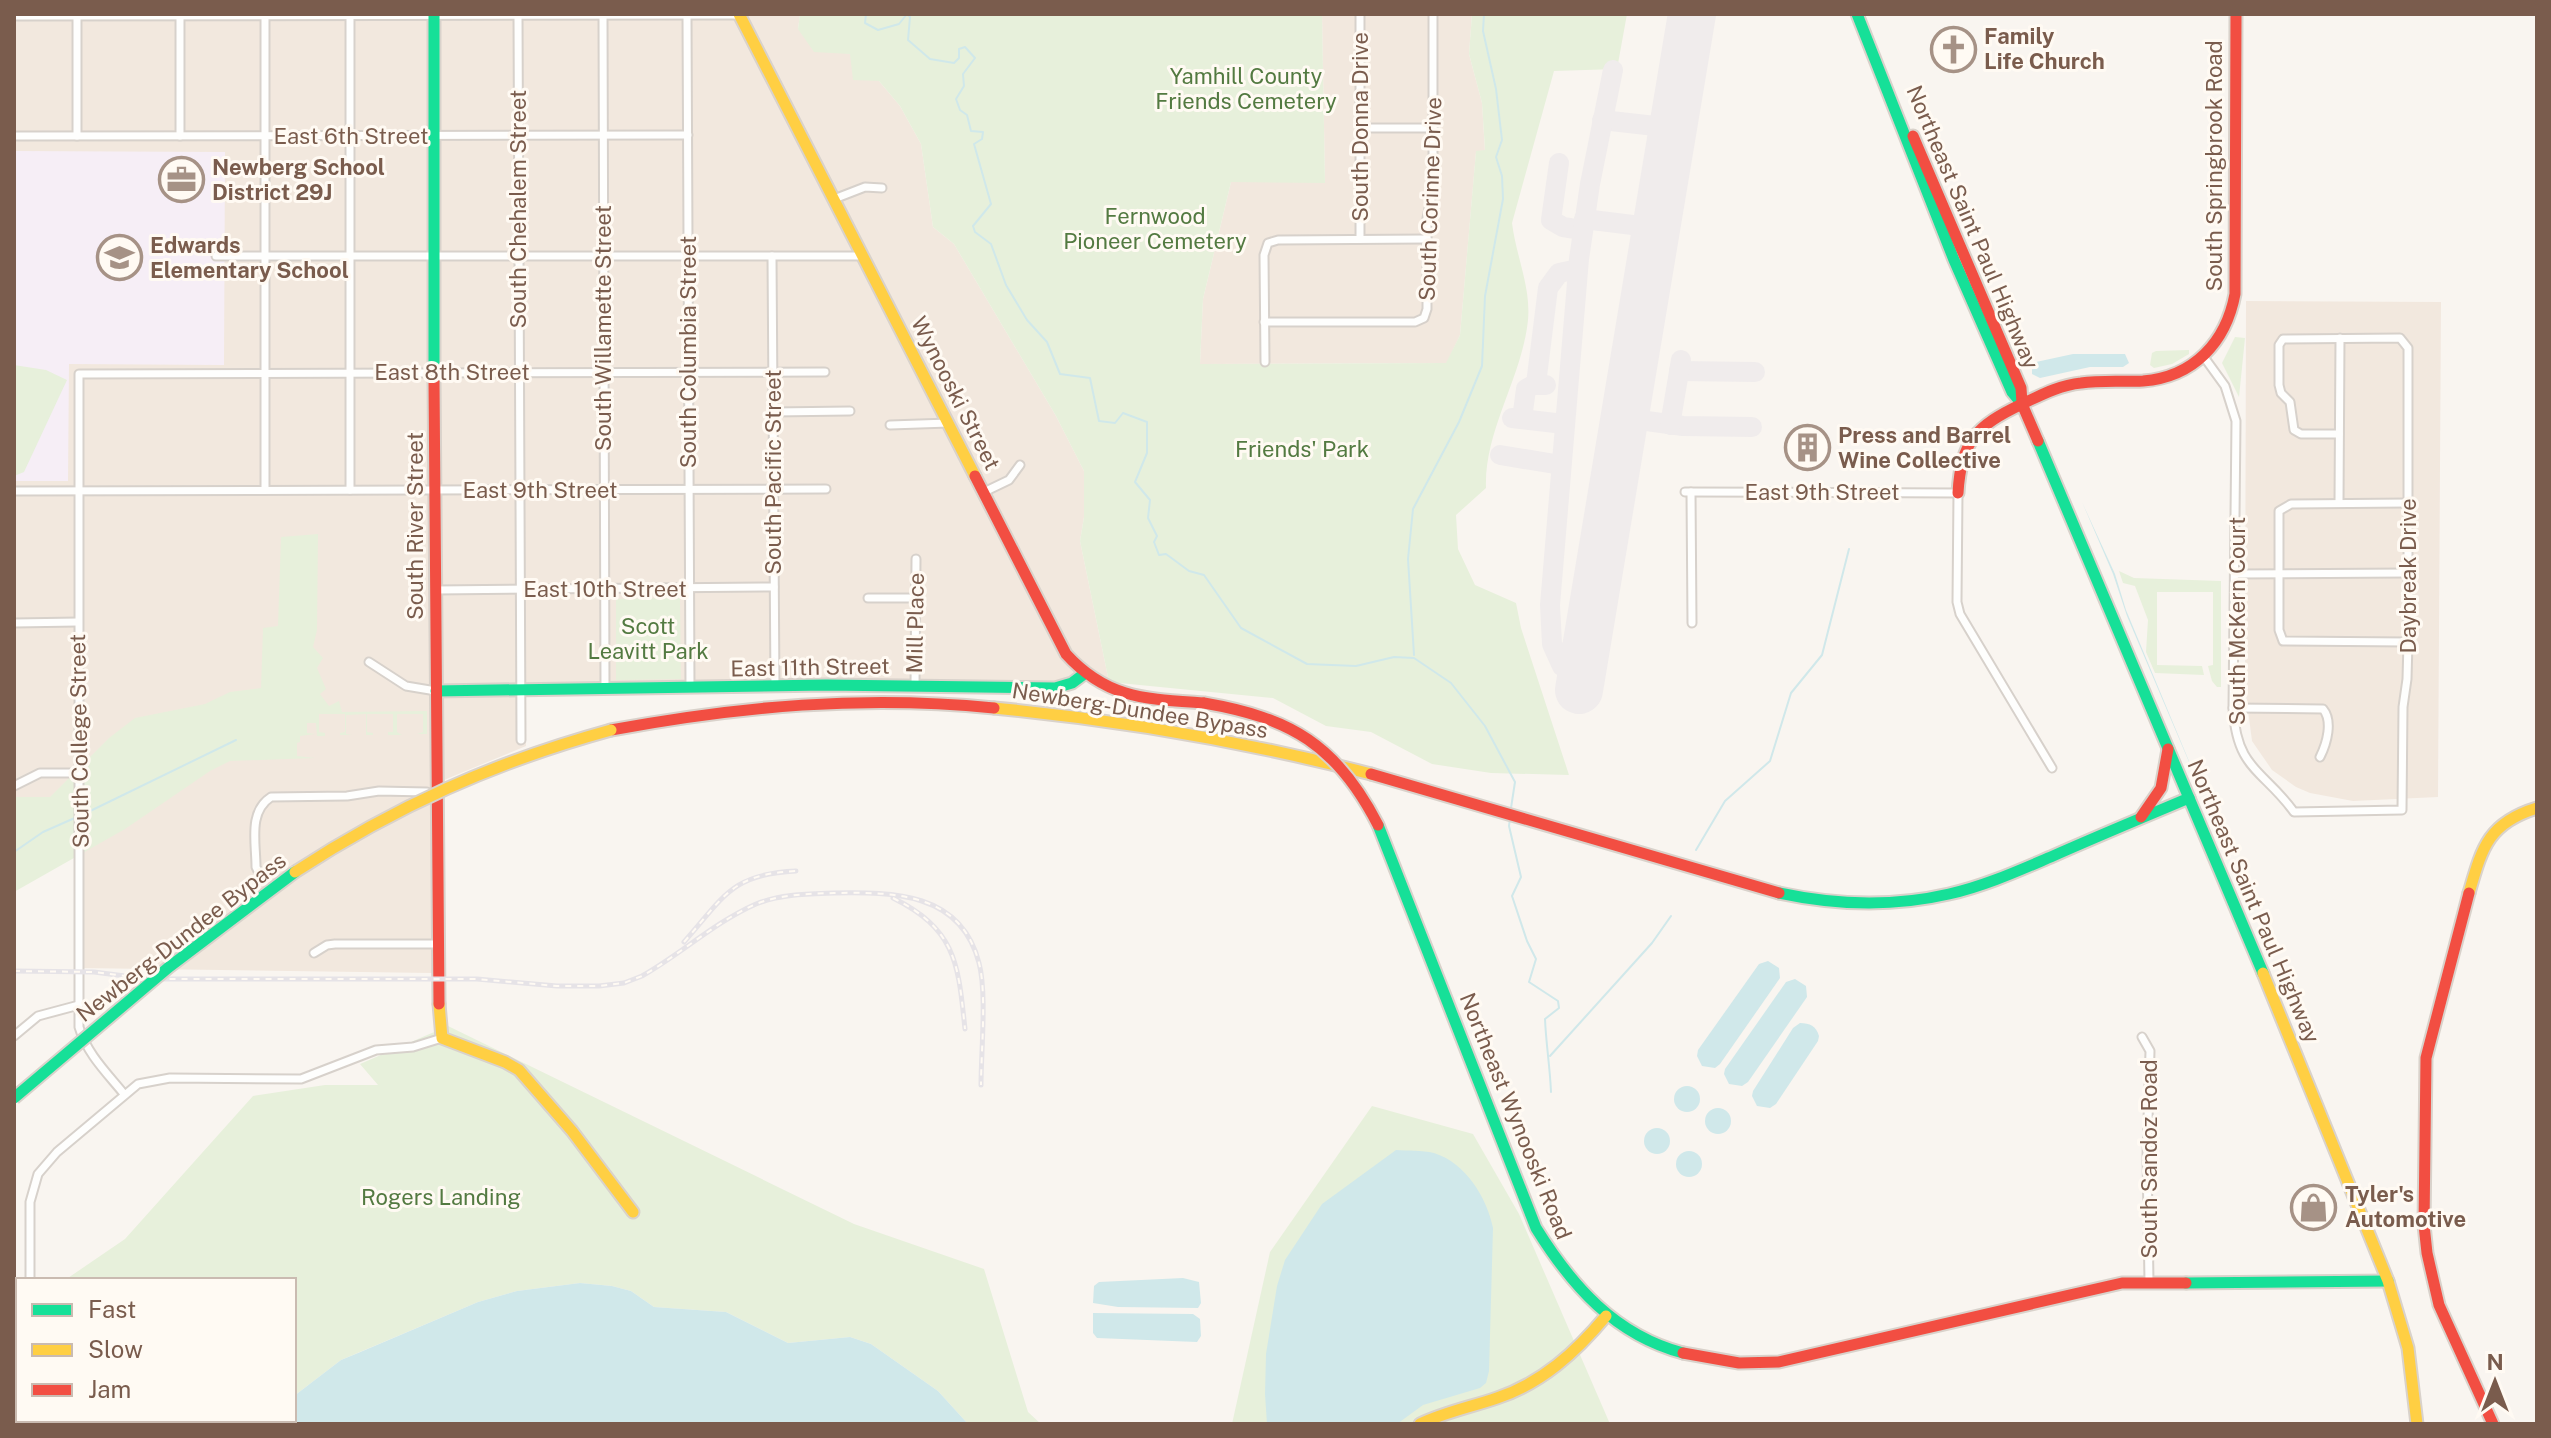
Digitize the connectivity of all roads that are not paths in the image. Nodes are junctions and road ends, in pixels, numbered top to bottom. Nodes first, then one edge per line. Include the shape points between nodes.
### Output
1 (739, 14) edge
2 (1360, 14) edge
3 (1433, 14) edge
4 (1857, 14) edge
5 (2236, 14) edge
6 (77, 15) edge
7 (180, 15) edge
8 (265, 15) edge
9 (350, 15) edge
10 (434, 15) edge
11 (518, 15) edge
12 (603, 15) edge
13 (14, 16) edge
14 (687, 16) edge
15 (1361, 128) junction
16 (1433, 128) junction
17 (518, 135) junction
18 (603, 135) junction
19 (688, 135) junction
20 (14, 136) edge
21 (77, 136) junction
22 (180, 136) junction
23 (265, 136) junction
24 (350, 136) junction
25 (434, 136) junction
26 (882, 188) dead end
27 (834, 199) junction
28 (1360, 239) junction
29 (1427, 239) junction
30 (216, 256) dead end
31 (265, 256) junction
32 (350, 256) junction
33 (435, 256) junction
34 (519, 256) junction
35 (603, 256) junction
36 (688, 256) junction
37 (772, 256) junction
38 (864, 256) junction
39 (1264, 322) junction
40 (2340, 338) junction
41 (2204, 357) junction
42 (1265, 362) dead end
43 (265, 372) junction
44 (350, 372) junction
45 (434, 372) junction
46 (519, 372) junction
47 (604, 372) junction
48 (689, 372) junction
49 (772, 372) junction
50 (825, 372) dead end
51 (79, 374) joint
52 (2022, 404) junction
53 (850, 411) dead end
54 (773, 412) junction
55 (949, 423) junction
56 (890, 425) dead end
57 (2339, 434) junction
58 (1020, 465) dead end
59 (826, 489) dead end
60 (78, 490) junction
61 (265, 490) junction
62 (350, 490) junction
63 (434, 490) junction
64 (519, 490) junction
65 (604, 490) junction
66 (689, 490) junction
67 (773, 490) junction
68 (14, 491) edge
69 (984, 492) junction
70 (1958, 493) junction
71 (2339, 503) junction
72 (2408, 503) junction
73 (916, 559) dead end
74 (2408, 573) junction
75 (2236, 574) junction
76 (2280, 574) junction
77 (774, 587) junction
78 (690, 588) junction
79 (520, 589) junction
80 (604, 589) junction
81 (435, 590) junction
82 (868, 598) dead end
83 (915, 598) junction
84 (78, 622) junction
85 (14, 623) edge
86 (1692, 623) dead end
87 (2408, 642) junction
88 (369, 662) dead end
89 (1084, 674) junction
90 (915, 686) junction
91 (775, 687) junction
92 (690, 688) junction
93 (605, 689) junction
94 (520, 690) junction
95 (436, 691) junction
96 (1204, 703) joint
97 (2233, 708) junction
98 (521, 740) dead end
99 (2168, 749) junction
100 (2320, 757) dead end
101 (2052, 768) dead end
102 (80, 773) junction
103 (14, 786) edge
104 (437, 792) junction
105 (2189, 798) junction
106 (2537, 808) edge
107 (2402, 810) joint
108 (2140, 819) junction
109 (260, 875) dead end
110 (438, 944) junction
111 (314, 953) dead end
112 (79, 1005) junction
113 (14, 1036) edge
114 (2142, 1037) dead end
115 (442, 1038) junction
116 (124, 1094) junction
117 (14, 1098) edge
118 (633, 1212) dead end
119 (30, 1278) edge
120 (2388, 1281) junction
121 (2149, 1282) junction
122 (1606, 1316) junction
123 (1420, 1424) edge
124 (2417, 1424) edge
125 (2493, 1424) edge

1 - 14 street
1 - 27 main road, Wynooski Street
2 - 15 street, South Donna Drive
3 - 16 street, South Corinne Drive
4 - 52 main road, Northeast Saint Paul Highway via 1954,260
5 - 41 main road, South Springbrook Road via 2234,301 2225,330
6 - 7 street
6 - 13 street
6 - 21 street
7 - 8 street
7 - 22 street
8 - 9 street
8 - 23 street
9 - 10 street
9 - 24 street
10 - 11 street
10 - 25 main road, South River Street
11 - 12 street
11 - 17 street, South Chehalem Street
12 - 14 street
12 - 18 street, South Willamette Street
14 - 19 street, South Columbia Street
15 - 16 street
15 - 28 street, South Donna Drive
16 - 29 street, South Corinne Drive
17 - 18 street, East 6th Street
17 - 25 street, East 6th Street
17 - 34 street, South Chehalem Street
18 - 19 street, East 6th Street
18 - 35 street, South Willamette Street
19 - 36 street, South Columbia Street
20 - 21 street, East 6th Street
21 - 22 street, East 6th Street
22 - 23 street, East 6th Street
23 - 24 street, East 6th Street
23 - 31 street
24 - 25 street, East 6th Street
24 - 32 street
25 - 33 main road, South River Street
26 - 27 street via 865,187
27 - 38 main road, Wynooski Street
28 - 29 street
28 - 39 street via 1268,243
29 - 39 street, South Corinne Drive via 1427,309 1421,320
30 - 31 street
31 - 32 street
31 - 43 street
32 - 33 street
32 - 44 street
33 - 34 street
33 - 45 main road, South River Street
34 - 35 street
34 - 46 street, South Chehalem Street
35 - 36 street
35 - 47 street, South Willamette Street
36 - 37 street
36 - 48 street, South Columbia Street
37 - 38 street
37 - 49 street, South Pacific Street
38 - 55 main road, Wynooski Street
39 - 42 street
40 - 57 street
40 - 57 street via 2288,338 2279,345 2279,385 2290,402 2294,430
40 - 72 street, Daybreak Drive via 2400,338 2408,348
41 - 52 main road, South Springbrook Road via 2174,376 2072,384
41 - 75 street, South McKern Court via 2225,386 2236,421
43 - 44 street, East 8th Street
43 - 51 street, East 8th Street
43 - 61 street
44 - 45 street, East 8th Street
44 - 62 street
45 - 46 street, East 8th Street
45 - 63 main road, South River Street
46 - 47 street, East 8th Street
46 - 64 street, South Chehalem Street
47 - 48 street, East 8th Street
47 - 65 street, South Willamette Street
48 - 49 street, East 8th Street
48 - 66 street, South Columbia Street
49 - 50 street, East 8th Street
49 - 54 street, South Pacific Street
51 - 60 street, South College Street
52 - 70 main road, South Springbrook Road via 1974,432 1960,463
52 - 99 main road, Northeast Saint Paul Highway
53 - 54 street
54 - 67 street, South Pacific Street
55 - 56 street
55 - 69 main road, Wynooski Street
57 - 71 street
58 - 69 street via 1009,480
59 - 67 street, East 9th Street
60 - 61 street, East 9th Street
60 - 68 street, East 9th Street
60 - 84 street, South College Street
61 - 62 street, East 9th Street
62 - 63 street, East 9th Street
63 - 64 street, East 9th Street
63 - 81 main road, South River Street
64 - 65 street, East 9th Street
64 - 79 street, South Chehalem Street
65 - 66 street, East 9th Street
65 - 80 street, South Willamette Street
66 - 67 street, East 9th Street
66 - 78 street, South Columbia Street
67 - 77 street, South Pacific Street
69 - 89 main road, Wynooski Street via 1066,654
70 - 86 street, East 9th Street via 1688,492
70 - 101 street via 1960,614
71 - 72 street
71 - 76 street via 2291,504 2279,511
72 - 74 street, Daybreak Drive
73 - 83 street, Mill Place
74 - 76 street
74 - 87 street, Daybreak Drive
75 - 76 street
75 - 97 street, South McKern Court
76 - 87 street via 2283,641
77 - 78 street, East 10th Street
77 - 91 street, South Pacific Street
78 - 80 street, East 10th Street
78 - 92 street, South Columbia Street
79 - 80 street, East 10th Street
79 - 81 street, East 10th Street
79 - 94 street, South Chehalem Street
80 - 93 street, South Willamette Street
81 - 95 main road, South River Street
82 - 83 street
83 - 90 street, Mill Place
84 - 85 street
84 - 102 street, South College Street
87 - 107 street, Daybreak Drive
88 - 95 street via 406,686
89 - 90 main road, East 11th Street via 1055,688
89 - 96 main road, Wynooski Street via 1125,696
90 - 91 main road, East 11th Street
91 - 92 main road, East 11th Street
92 - 93 main road, East 11th Street
93 - 94 main road, East 11th Street
94 - 95 main road, East 11th Street
94 - 98 street, South Chehalem Street
95 - 104 main road, South River Street
96 - 122 main road, Northeast Wynooski Road, bridge via 1260,713 1299,732 1349,775 1363,795 1536,1228 1575,1288
97 - 100 street via 2323,709 2327,742
97 - 107 street, South McKern Court via 2237,736 2251,767 2294,812
99 - 105 main road, Northeast Saint Paul Highway
99 - 108 main road via 2161,788
102 - 103 street via 40,773
102 - 112 street, South College Street
104 - 109 street via 271,797 256,815
104 - 110 main road, South River Street
105 - 108 main road, Newberg-Dundee Bypass
105 - 120 main road, Northeast Saint Paul Highway
106 - 125 main road via 2509,819 2481,850 2426,1067 2424,1225 2432,1279 2448,1329
108 - 117 main road, Newberg-Dundee Bypass, bridge via 1938,896 1876,904 1815,901 1378,776 1124,723 937,705 817,703 672,717 540,750 383,817 233,916
110 - 111 street via 335,944
110 - 115 main road, South River Street
112 - 113 street via 38,1016
112 - 116 street, South College Street via 83,1041
114 - 121 street, South Sandoz Road via 2150,1051
115 - 116 street via 376,1050 301,1079 160,1079
115 - 118 main road via 519,1070
116 - 119 street via 38,1174 30,1202
120 - 121 main road, Northeast Wynooski Road
120 - 124 main road, Northeast Saint Paul Highway via 2408,1348
121 - 122 main road, Northeast Wynooski Road via 2084,1290 1811,1356 1752,1364 1680,1354
122 - 123 main road via 1580,1346 1534,1382

